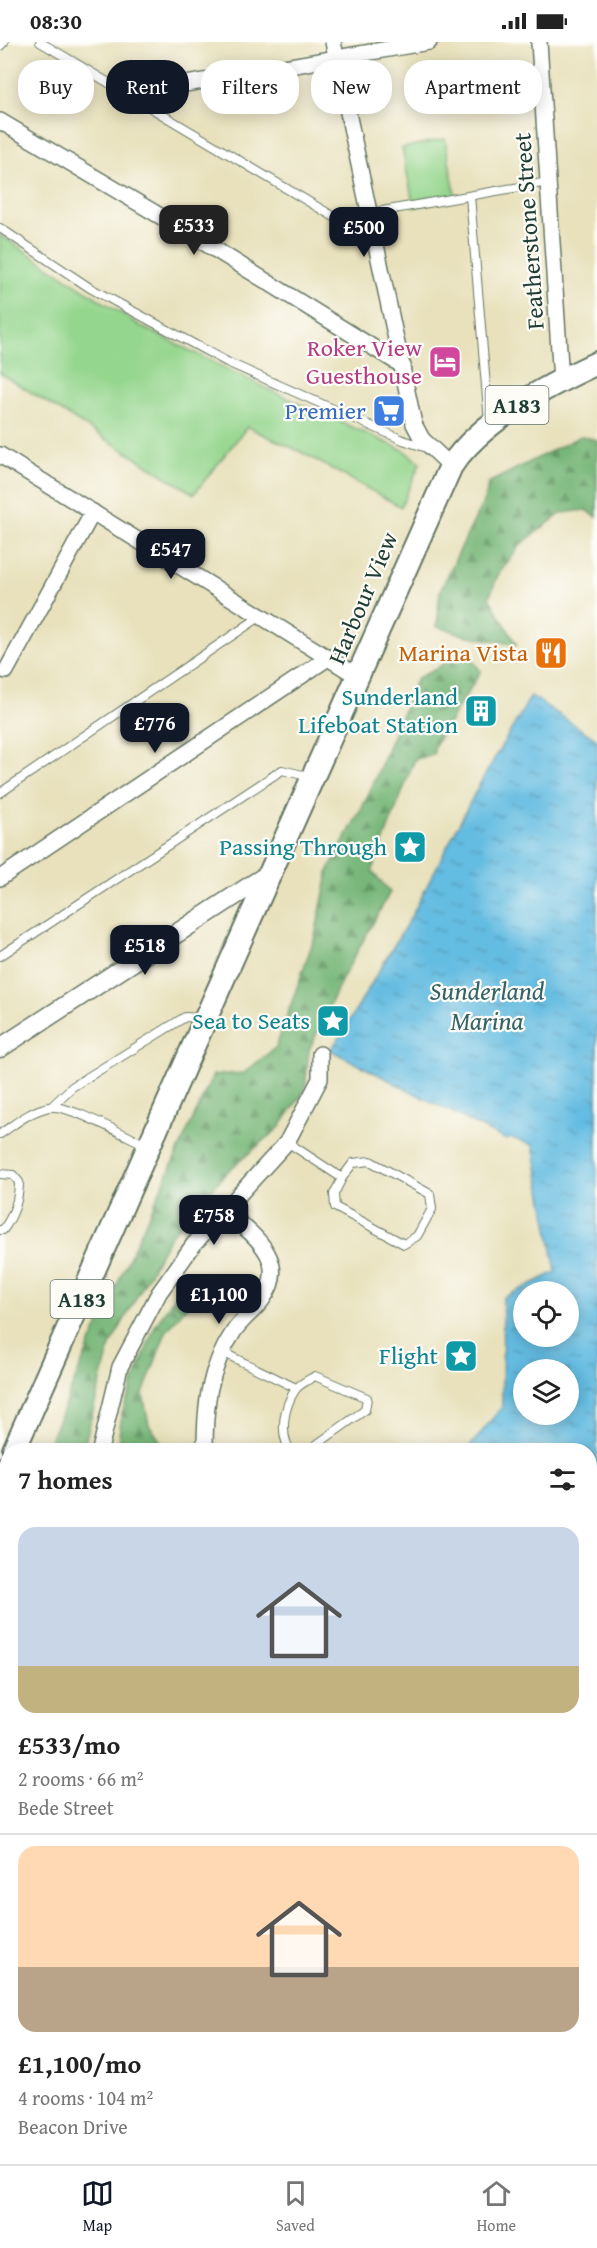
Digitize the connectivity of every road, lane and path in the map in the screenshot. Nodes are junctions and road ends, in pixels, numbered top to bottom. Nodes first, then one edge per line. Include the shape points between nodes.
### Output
1 (3, 42) edge
2 (40, 42) edge
3 (333, 42) edge
4 (429, 42) edge
5 (539, 42) edge
6 (0, 46) edge
7 (336, 57) junction
8 (106, 81) edge
9 (189, 83) edge
10 (162, 114) edge
11 (0, 122) edge
12 (548, 182) junction
13 (470, 196) junction
14 (371, 213) junction
15 (0, 228) edge
16 (377, 242) junction
17 (597, 363) edge
18 (403, 366) junction
19 (561, 381) junction
20 (490, 427) junction
21 (0, 455) edge
22 (443, 459) junction
23 (93, 512) junction
24 (261, 616) junction
25 (328, 658) junction
26 (6, 671) dead end
27 (359, 677) junction
28 (313, 778) junction
29 (0, 793) edge
30 (270, 873) junction
31 (0, 878) edge
32 (0, 956) edge
33 (206, 1018) junction
34 (0, 1048) edge
35 (320, 1054) dead end
36 (51, 1107) junction
37 (0, 1134) edge
38 (287, 1142) junction
39 (150, 1147) junction
40 (0, 1174) edge
41 (342, 1178) junction
42 (224, 1210) junction
43 (0, 1230) edge
44 (224, 1353) junction
45 (296, 1388) junction
46 (17, 1443) edge
47 (102, 1443) edge
48 (205, 1443) edge
49 (285, 1443) edge
50 (319, 1443) edge

1 - 6 lane
2 - 8 lane
3 - 7 street
4 - 7 street
5 - 12 street, Featherstone Street
7 - 9 street
7 - 14 street
10 - 16 lane
11 - 18 street
12 - 13 lane
12 - 19 street, Featherstone Street
13 - 14 lane
13 - 20 lane
14 - 16 street
15 - 22 lane via 90,288 227,362
16 - 18 street
17 - 19 main road, Harbour View / A183
18 - 22 street via 414,424 422,440
19 - 20 main road, Harbour View / A183 via 516,405
20 - 22 main road, Harbour View / A183 via 462,450
21 - 23 street
22 - 27 main road, Harbour View / A183
23 - 24 street
23 - 26 street
24 - 25 street
24 - 29 lane
25 - 27 street
25 - 31 street
27 - 28 main road, Harbour View / A183
28 - 30 main road, Harbour View / A183
28 - 32 lane via 282,770
30 - 33 main road, Harbour View / A183
30 - 34 street
33 - 36 lane via 185,1017 72,1087
33 - 39 main road, Harbour View / A183
35 - 38 street via 320,1079
36 - 37 lane via 32,1113
36 - 39 lane via 82,1115
38 - 41 lane
38 - 42 street
39 - 46 main road, A183
40 - 43 lane via 13,1174 19,1182 10,1221
41 - 41 lane via 352,1163 370,1161 430,1194 432,1209 417,1236 404,1244 335,1207 334,1194
42 - 44 street via 268,1251 272,1267 264,1298 234,1331
42 - 47 street via 159,1293 120,1367
44 - 45 lane
44 - 48 street via 211,1380
45 - 49 lane via 285,1412
45 - 50 lane via 315,1376 367,1398 365,1410

